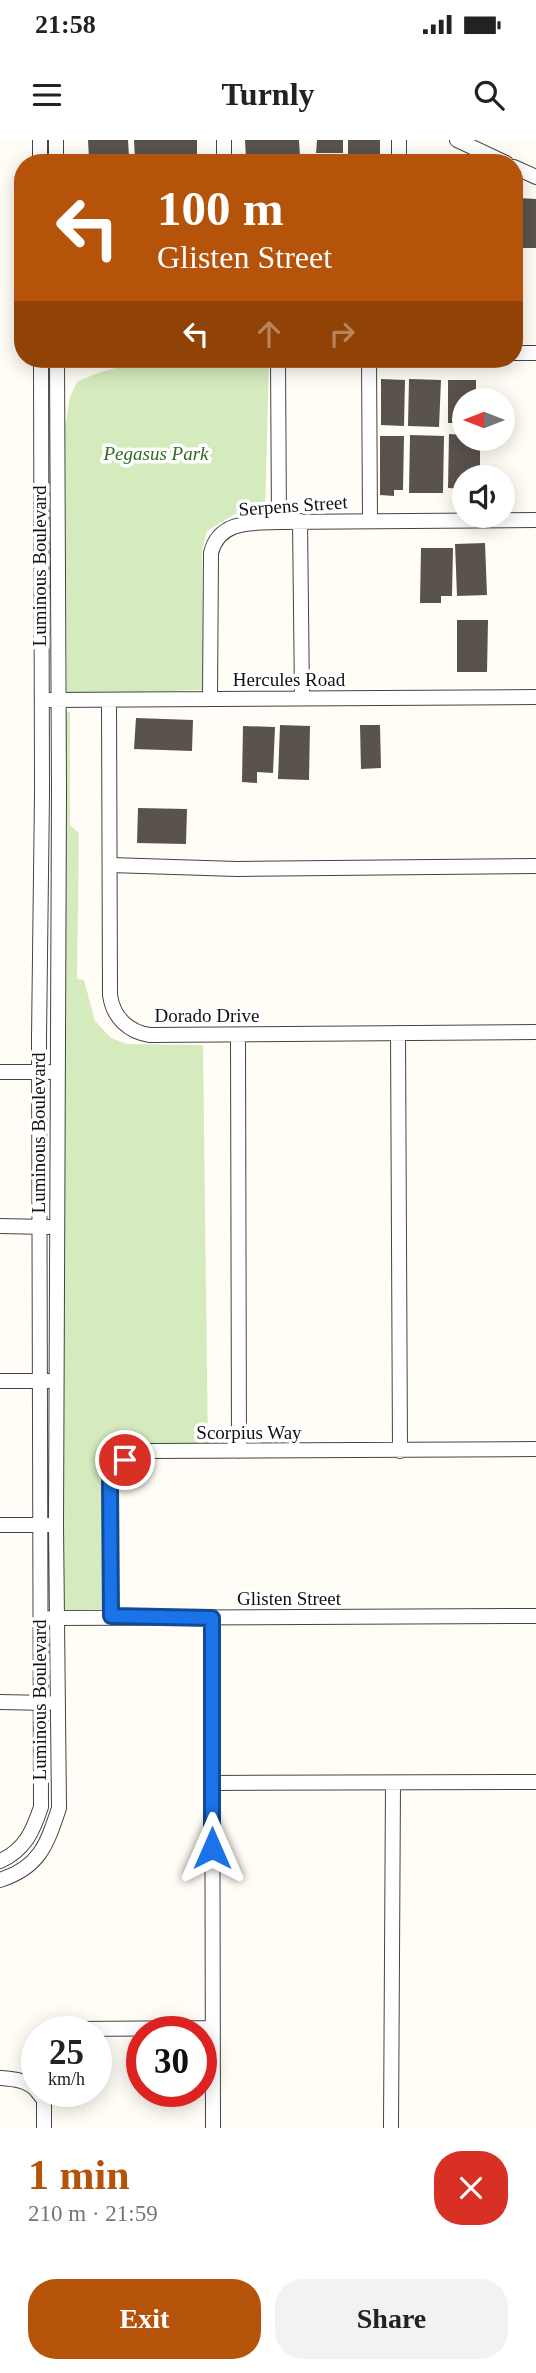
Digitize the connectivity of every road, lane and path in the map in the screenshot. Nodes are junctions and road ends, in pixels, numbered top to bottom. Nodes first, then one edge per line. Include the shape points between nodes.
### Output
1 (457, 140) edge
2 (487, 154) edge
3 (41, 368) edge
4 (57, 368) edge
5 (278, 368) edge
6 (369, 368) edge
7 (370, 520) junction
8 (536, 520) edge
9 (300, 521) junction
10 (279, 522) junction
11 (536, 697) edge
12 (302, 698) junction
13 (210, 699) junction
14 (42, 700) junction
15 (58, 700) junction
16 (109, 700) junction
17 (110, 865) junction
18 (536, 866) edge
19 (536, 1032) edge
20 (398, 1033) junction
21 (238, 1035) junction
22 (40, 1071) junction
23 (0, 1072) edge
24 (57, 1072) junction
25 (0, 1226) edge
26 (41, 1226) junction
27 (56, 1227) junction
28 (0, 1381) edge
29 (40, 1381) junction
30 (56, 1381) junction
31 (536, 1448) edge
32 (239, 1451) junction
33 (400, 1451) junction
34 (0, 1525) edge
35 (41, 1525) junction
36 (56, 1525) junction
37 (111, 1616) junction
38 (536, 1616) edge
39 (58, 1618) junction
40 (212, 1618) junction
41 (42, 1619) junction
42 (0, 1702) edge
43 (41, 1703) junction
44 (60, 1703) junction
45 (536, 1782) edge
46 (212, 1783) junction
47 (393, 1783) junction
48 (0, 1861) edge
49 (0, 1880) edge
50 (213, 2016) edge
51 (0, 2078) edge
52 (21, 2081) edge
53 (44, 2107) edge
54 (213, 2107) edge
55 (44, 2128) edge
56 (213, 2128) edge
57 (391, 2128) edge

1 - 2 street
3 - 14 street, Luminous Boulevard
4 - 15 street, Luminous Boulevard
5 - 10 street
6 - 7 street
7 - 8 street, Serpens Street
7 - 9 street, Serpens Street
9 - 10 street, Serpens Street
9 - 12 street
10 - 13 street, Serpens Street via 238,524 213,547
11 - 12 street, Hercules Road
12 - 13 street, Hercules Road
13 - 16 street, Hercules Road
14 - 15 street, Hercules Road
14 - 22 street, Luminous Boulevard
15 - 16 street, Hercules Road
15 - 24 street, Luminous Boulevard
16 - 17 street, Dorado Drive
17 - 18 street via 237,869
17 - 21 street, Dorado Drive via 110,995 120,1020 150,1035
19 - 20 street, Dorado Drive
20 - 21 street, Dorado Drive
20 - 33 street
21 - 32 street
22 - 23 street
22 - 24 street
22 - 26 street, Luminous Boulevard
24 - 27 street, Luminous Boulevard
25 - 26 street
26 - 27 street
26 - 29 street, Luminous Boulevard
27 - 30 street, Luminous Boulevard
28 - 29 street
29 - 30 street
29 - 35 street, Luminous Boulevard
30 - 36 street, Luminous Boulevard
31 - 33 street, Scorpius Way
32 - 33 street, Scorpius Way
32 - 37 street, Scorpius Way via 151,1451 125,1460 110,1482
34 - 35 street
35 - 36 street
35 - 41 street, Luminous Boulevard
36 - 39 street, Luminous Boulevard
37 - 39 street, Glisten Street
37 - 40 street, Glisten Street
38 - 40 street, Glisten Street
39 - 41 street, Glisten Street
39 - 44 street, Luminous Boulevard
40 - 46 street
41 - 43 street, Luminous Boulevard
42 - 43 street
43 - 44 street
43 - 48 street, Luminous Boulevard via 41,1807 27,1841
44 - 49 street, Luminous Boulevard via 59,1808 47,1845 30,1864
45 - 47 street
46 - 47 street
46 - 50 street
47 - 57 street
51 - 52 street
53 - 55 street
54 - 56 street

